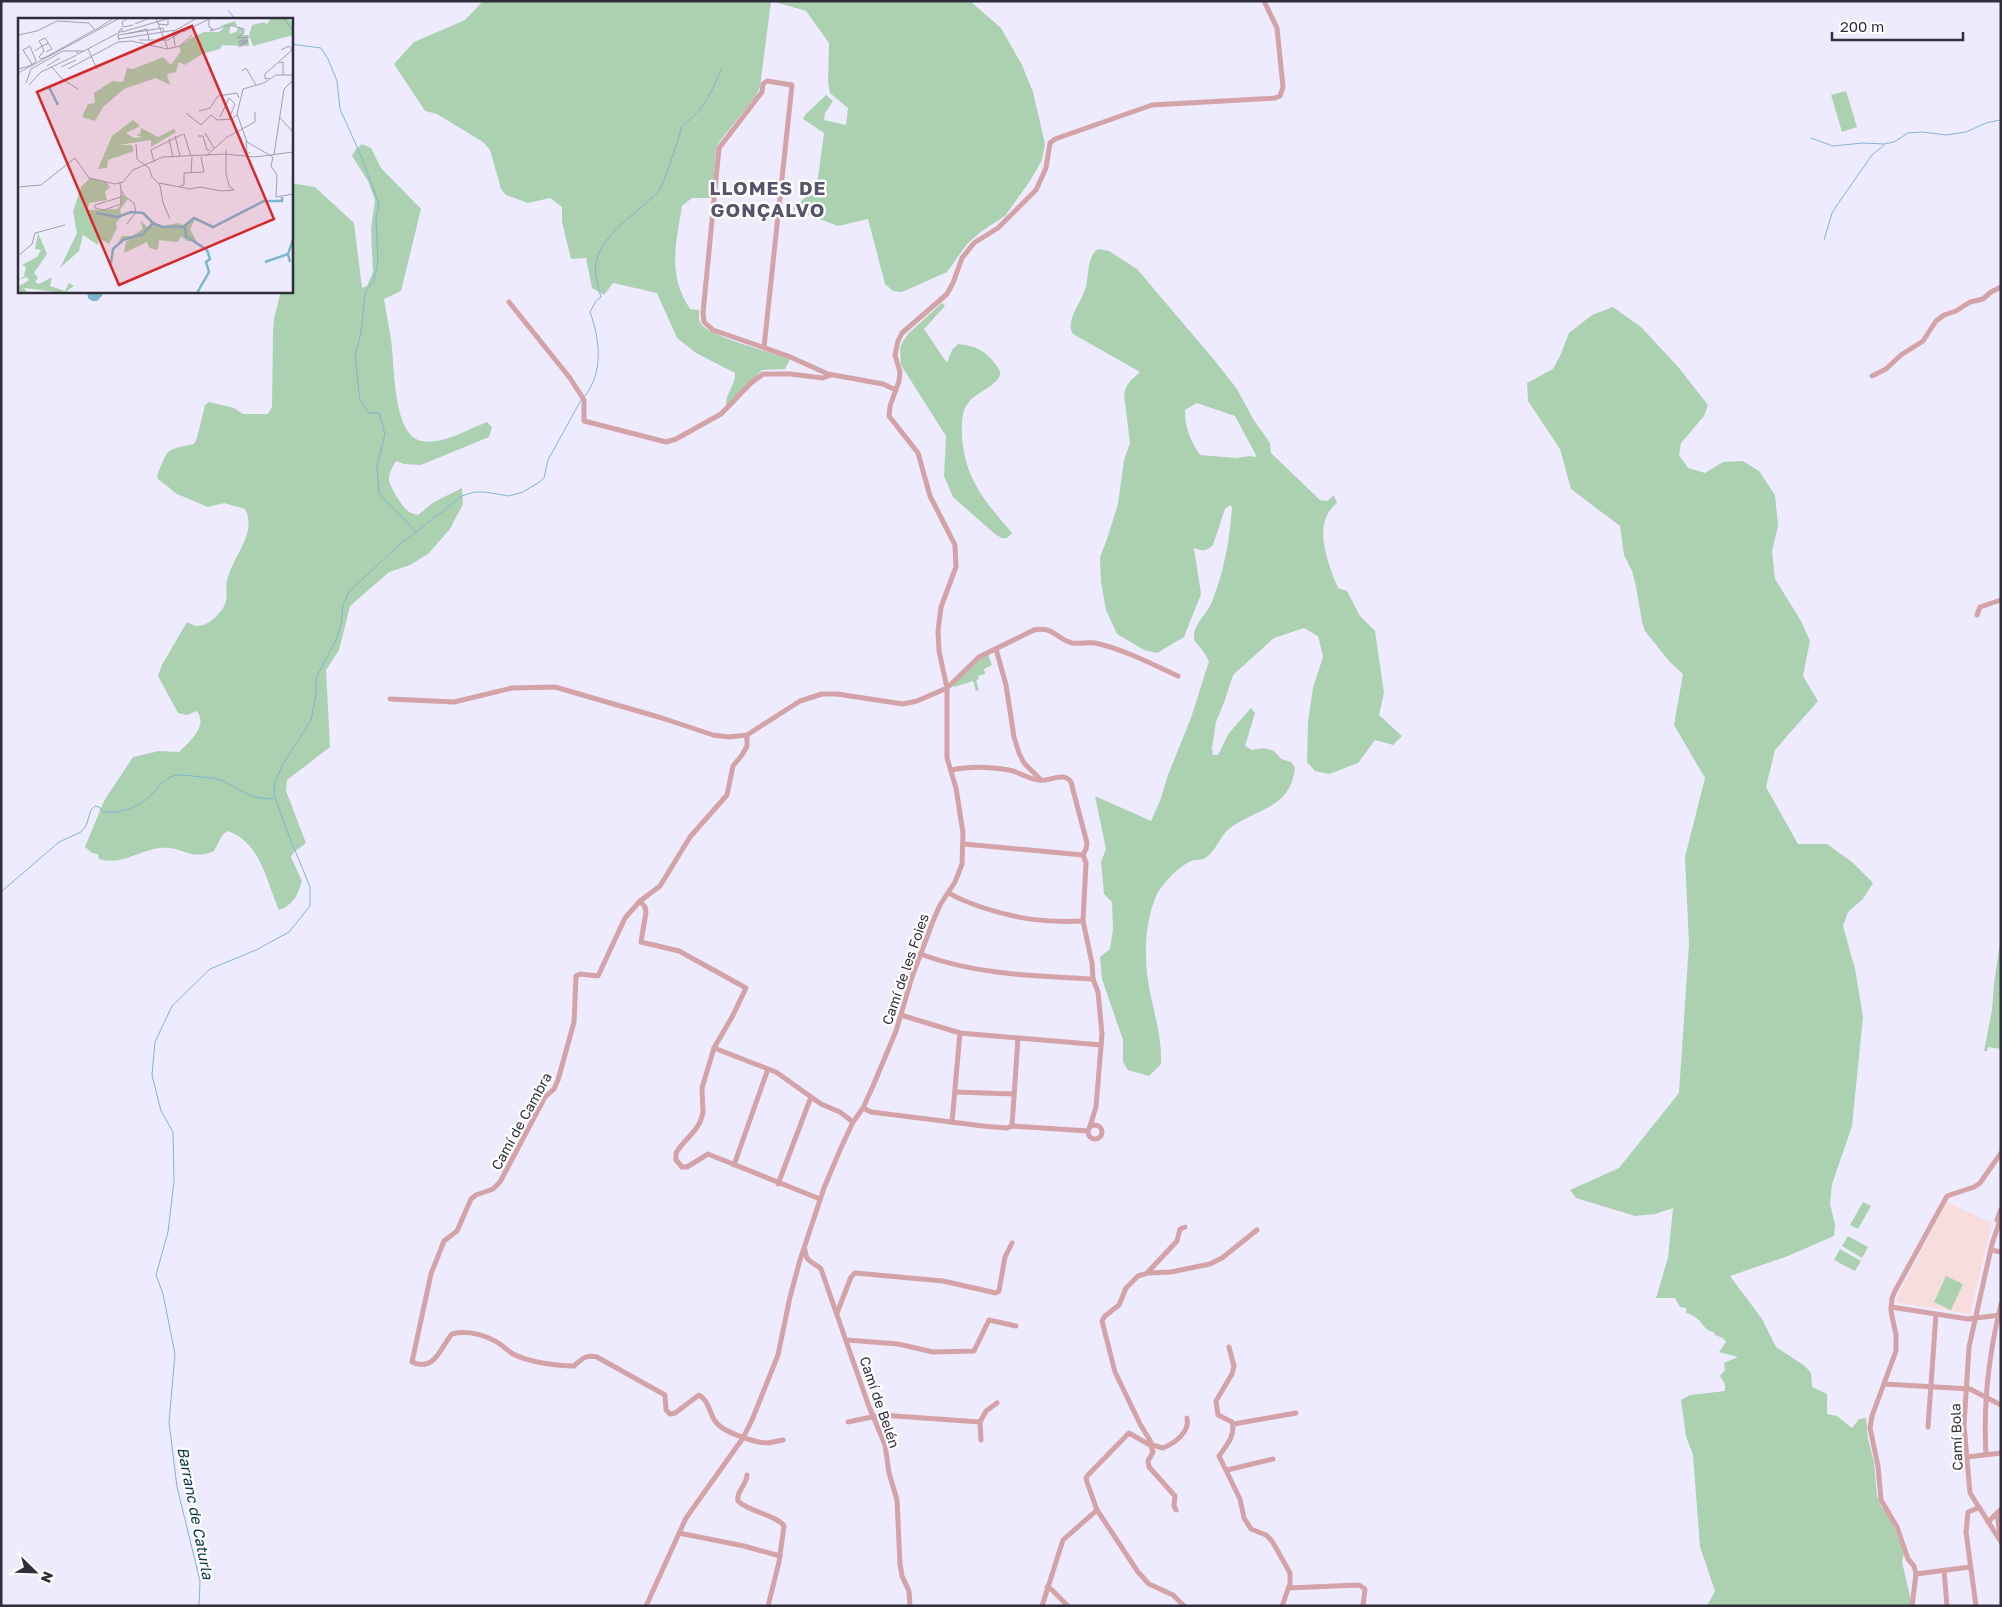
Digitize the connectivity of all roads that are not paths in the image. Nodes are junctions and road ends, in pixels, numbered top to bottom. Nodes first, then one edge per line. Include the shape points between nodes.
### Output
1 (1264, 1) edge
2 (2001, 288) edge
3 (509, 302) dead end
4 (764, 347) junction
5 (831, 375) junction
6 (1872, 376) dead end
7 (896, 390) junction
8 (2001, 600) edge
9 (1977, 615) dead end
10 (996, 649) junction
11 (1178, 676) dead end
12 (947, 688) junction
13 (390, 699) dead end
14 (747, 735) junction
15 (951, 770) junction
16 (1041, 780) junction
17 (964, 844) junction
18 (1083, 855) junction
19 (949, 893) junction
20 (640, 901) junction
21 (1083, 921) junction
22 (920, 954) junction
23 (1093, 979) junction
24 (901, 1015) junction
25 (960, 1033) junction
26 (1018, 1038) junction
27 (1101, 1045) junction
28 (714, 1048) junction
29 (768, 1069) junction
30 (955, 1092) junction
31 (1014, 1094) junction
32 (811, 1097) junction
33 (1096, 1107) junction
34 (863, 1108) junction
35 (853, 1122) junction
36 (952, 1122) junction
37 (1012, 1126) junction
38 (1101, 1128) junction
39 (1089, 1129) junction
40 (2001, 1153) edge
41 (734, 1165) junction
42 (778, 1184) junction
43 (820, 1200) junction
44 (2001, 1209) edge
45 (2001, 1217) edge
46 (2001, 1222) edge
47 (1185, 1227) dead end
48 (1257, 1230) dead end
49 (1995, 1233) junction
50 (1012, 1243) dead end
51 (804, 1247) junction
52 (1991, 1247) junction
53 (2001, 1252) edge
54 (1148, 1273) junction
55 (2001, 1304) edge
56 (1891, 1307) junction
57 (837, 1313) junction
58 (1936, 1314) junction
59 (1999, 1315) edge
60 (1975, 1318) junction
61 (1016, 1326) dead end
62 (847, 1340) junction
63 (1992, 1346) junction
64 (1229, 1347) dead end
65 (2001, 1347) edge
66 (1884, 1384) junction
67 (1931, 1387) junction
68 (1967, 1389) junction
69 (1986, 1397) junction
70 (997, 1403) dead end
71 (2001, 1405) edge
72 (1296, 1413) dead end
73 (872, 1416) junction
74 (1187, 1418) dead end
75 (848, 1422) dead end
76 (980, 1422) junction
77 (1234, 1424) junction
78 (1928, 1427) dead end
79 (743, 1438) junction
80 (783, 1440) dead end
81 (982, 1440) dead end
82 (1151, 1444) junction
83 (2001, 1453) edge
84 (1986, 1454) junction
85 (1967, 1457) junction
86 (1273, 1459) dead end
87 (1227, 1470) junction
88 (747, 1475) dead end
89 (1978, 1508) junction
90 (1097, 1510) junction
91 (1176, 1510) dead end
92 (1999, 1512) edge
93 (1988, 1522) junction
94 (680, 1533) junction
95 (2001, 1541) edge
96 (780, 1556) junction
97 (1970, 1567) junction
98 (1944, 1570) junction
99 (1916, 1574) junction
100 (1047, 1587) junction
101 (1288, 1588) junction
102 (646, 1606) edge
103 (768, 1606) edge
104 (910, 1606) edge
105 (1042, 1606) edge
106 (1068, 1606) edge
107 (1184, 1606) edge
108 (1282, 1606) edge
109 (1363, 1606) edge
110 (1912, 1606) edge
111 (1947, 1606) edge
112 (1976, 1606) edge

1 - 7 street via 1277,28 1283,87 1280,96 1152,104 1052,141 1036,190 998,228 974,243 964,255 947,294 902,333 896,348 900,374
2 - 6 street via 1944,315 1923,341
3 - 5 street via 583,398 584,421 666,442 721,414 763,374 823,378
4 - 4 street via 710,328 703,317 719,148 767,81 792,85
4 - 5 street
5 - 7 street via 883,384
7 - 12 street, Camí de les Foies via 889,416 918,453 930,496 955,545 956,567 938,624 939,651
8 - 9 street via 1980,607
10 - 11 street via 1034,630 1047,629 1073,643 1102,645
10 - 12 street via 977,659
10 - 16 street via 1018,753
12 - 14 street via 902,704 837,694 810,697
12 - 15 street, Camí de les Foies via 947,753
13 - 14 street via 454,702 512,688 555,687 712,735
14 - 20 street, Camí de Cambra via 747,746 733,766 727,795 690,838 660,886
15 - 16 street via 1009,770
15 - 17 street, Camí de les Foies
16 - 18 street via 1062,776 1070,779 1087,843
17 - 18 street
17 - 19 street, Camí de les Foies via 960,871
18 - 21 street via 1086,863
19 - 21 street via 969,903 1026,920
19 - 22 street, Camí de les Foies via 940,905
20 - 28 street via 646,912 641,942 680,951 746,988
20 - 79 street, Camí de Cambra via 625,918 598,976 576,976 574,1022 554,1089 545,1097 500,1182 471,1199 457,1231 444,1241 431,1274 412,1362 422,1364 440,1355 452,1334 458,1332 469,1332 492,1340 512,1354 532,1361 574,1366 590,1355 665,1395 666,1410 670,1414 700,1395 705,1398 715,1422
21 - 23 street
22 - 23 street via 979,971
22 - 24 street, Camí de les Foies
23 - 27 street via 1098,992
24 - 25 street
24 - 34 street, Camí de les Foies
25 - 26 street
25 - 30 street
26 - 27 street
26 - 31 street
27 - 33 street
28 - 29 street
28 - 41 street via 702,1088 700,1122 680,1147 676,1160 682,1167 687,1167 708,1154
29 - 32 street
29 - 41 street
30 - 31 street
30 - 36 street
31 - 37 street
32 - 35 street
32 - 42 street
33 - 38 street
33 - 39 street
34 - 35 street, Camí de les Foies
34 - 36 street via 871,1112
35 - 43 street, Camí de les Foies
36 - 37 street
37 - 39 street
38 - 39 street via 1097,1125
38 - 39 street via 1098,1138 1091,1138
40 - 56 street via 1974,1188 1946,1198 1896,1291
41 - 42 street
42 - 43 street
43 - 51 street, Camí de les Foies
44 - 52 street
45 - 49 street
46 - 49 street
47 - 54 street via 1180,1229 1177,1241
48 - 54 street via 1210,1264
49 - 52 street
50 - 57 street via 996,1293 943,1281 855,1273
51 - 57 street, Camí de Belén via 808,1261 822,1268
51 - 79 street, Camí de les Foies via 778,1355
52 - 53 street
52 - 60 street, Camí Bola
54 - 82 street via 1129,1284 1119,1305 1103,1318 1102,1326 1115,1372
55 - 59 street
56 - 58 street
56 - 66 street via 1896,1350
57 - 62 street, Camí de Belén
58 - 60 street
58 - 67 street
59 - 60 street
59 - 63 street
60 - 68 street, Camí Bola via 1969,1347
61 - 62 street via 989,1320 974,1351 933,1352 898,1344
62 - 73 street, Camí de Belén
63 - 65 street
63 - 69 street
64 - 77 street via 1234,1366 1216,1401 1218,1415
66 - 67 street
66 - 99 street via 1870,1428 1878,1462 1881,1500 1898,1527
67 - 68 street
67 - 78 street
68 - 69 street
68 - 85 street, Camí Bola via 1964,1425
69 - 71 street
69 - 84 street
70 - 76 street via 986,1411
72 - 77 street
73 - 75 street
73 - 76 street
73 - 104 street, Camí de Belén via 885,1445 897,1500 900,1564 909,1591
74 - 82 street via 1187,1429 1173,1443 1163,1448
76 - 81 street
77 - 87 street via 1231,1438 1219,1456
79 - 80 street via 766,1443
79 - 94 street, Camí de les Foies via 693,1506
82 - 90 street via 1129,1433 1088,1475 1086,1478
82 - 91 street via 1153,1452 1148,1461 1149,1467 1175,1496
83 - 84 street
84 - 85 street
85 - 89 street, Camí Bola via 1970,1493
86 - 87 street
87 - 101 street via 1240,1499 1244,1518 1251,1529 1272,1541 1290,1573
88 - 96 street via 738,1501 783,1524
89 - 93 street, Camí Bola
89 - 97 street via 1969,1512 1967,1519
90 - 100 street via 1063,1540
90 - 107 street via 1146,1582 1173,1595
92 - 93 street
92 - 95 street
93 - 95 street, Camí Bola
94 - 96 street
94 - 102 street, Camí de les Foies
96 - 103 street
97 - 98 street
97 - 112 street
98 - 99 street
98 - 111 street
99 - 110 street
100 - 105 street
100 - 106 street
101 - 108 street
101 - 109 street via 1359,1585 1365,1589

